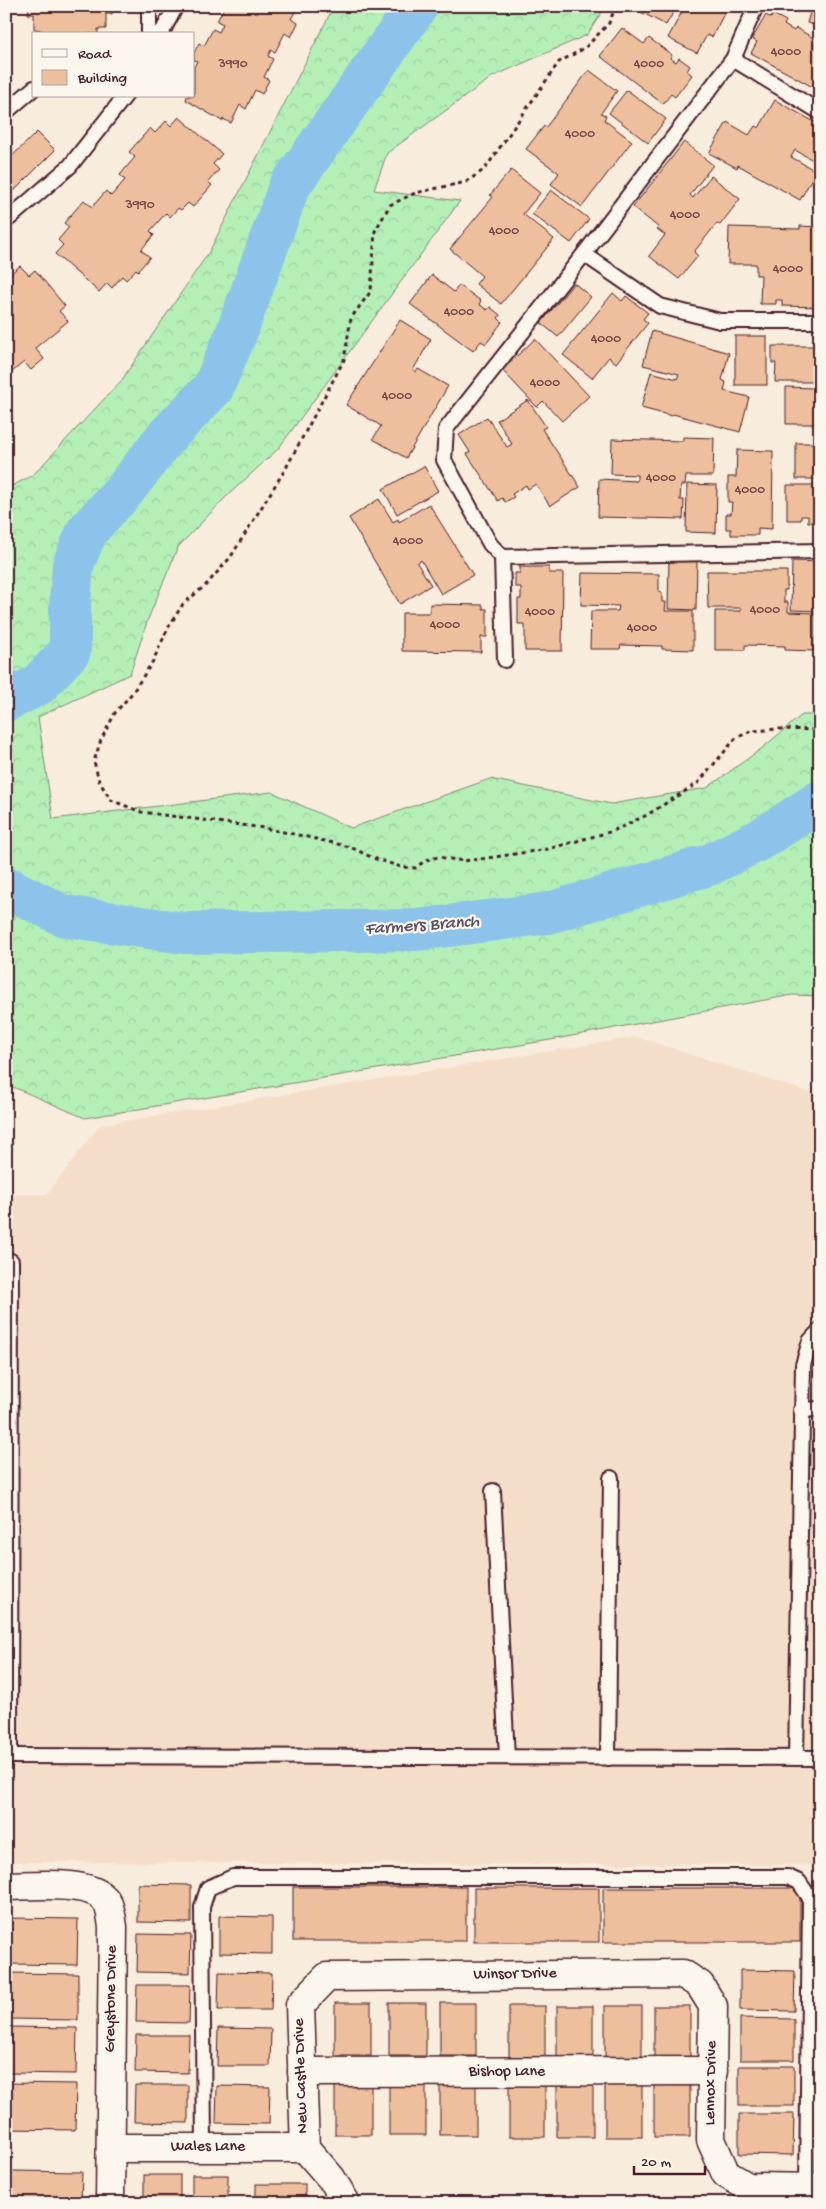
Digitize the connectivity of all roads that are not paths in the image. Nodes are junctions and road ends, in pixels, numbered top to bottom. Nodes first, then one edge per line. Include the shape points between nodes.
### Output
1 (149, 6) edge
2 (176, 6) edge
3 (756, 6) edge
4 (149, 32) edge
5 (162, 32) edge
6 (733, 60) junction
7 (32, 90) edge
8 (118, 99) edge
9 (6, 112) edge
10 (820, 112) edge
11 (6, 221) edge
12 (584, 254) junction
13 (820, 321) edge
14 (820, 551) edge
15 (502, 557) junction
16 (505, 660) dead end
17 (6, 1261) edge
18 (820, 1330) edge
19 (820, 1409) edge
20 (801, 1410) junction
21 (611, 1478) dead end
22 (494, 1491) dead end
23 (8, 1756) edge
24 (506, 1757) junction
25 (608, 1758) junction
26 (796, 1758) junction
27 (820, 1758) edge
28 (6, 1886) edge
29 (327, 1977) joint
30 (700, 1986) joint
31 (302, 2072) junction
32 (713, 2072) junction
33 (204, 2147) junction
34 (111, 2148) junction
35 (305, 2148) junction
36 (811, 2193) edge
37 (110, 2203) edge
38 (346, 2203) edge

1 - 4 lane
2 - 5 lane
3 - 6 lane
6 - 10 lane
6 - 12 lane
7 - 9 lane
8 - 11 lane via 70,166
12 - 13 lane via 660,306 720,321
12 - 15 lane via 446,429 444,460 490,544
14 - 15 lane
15 - 16 lane
17 - 23 lane via 11,1261
18 - 20 lane via 810,1341 803,1365
19 - 20 lane
20 - 26 lane
21 - 25 lane
22 - 24 lane
23 - 24 lane
24 - 25 lane
25 - 26 lane
26 - 27 lane
28 - 34 street, Greystone Drive via 73,1885 92,1890 108,1903 113,1927
29 - 30 street, Winsor Drive via 683,1974
29 - 31 street, New Castle Drive via 300,2005
30 - 32 street, Lennox Drive via 713,2006
31 - 32 street, Bishop Lane
31 - 35 street, New Castle Drive
32 - 36 street, Lennox Drive via 711,2140 726,2174 748,2187
33 - 34 street, Wales Lane
33 - 35 street, Wales Lane
33 - 36 lane via 202,1907 208,1888 233,1876 788,1876 799,1882 810,1898
34 - 37 street, Greystone Drive
35 - 38 street, New Castle Drive via 331,2178

